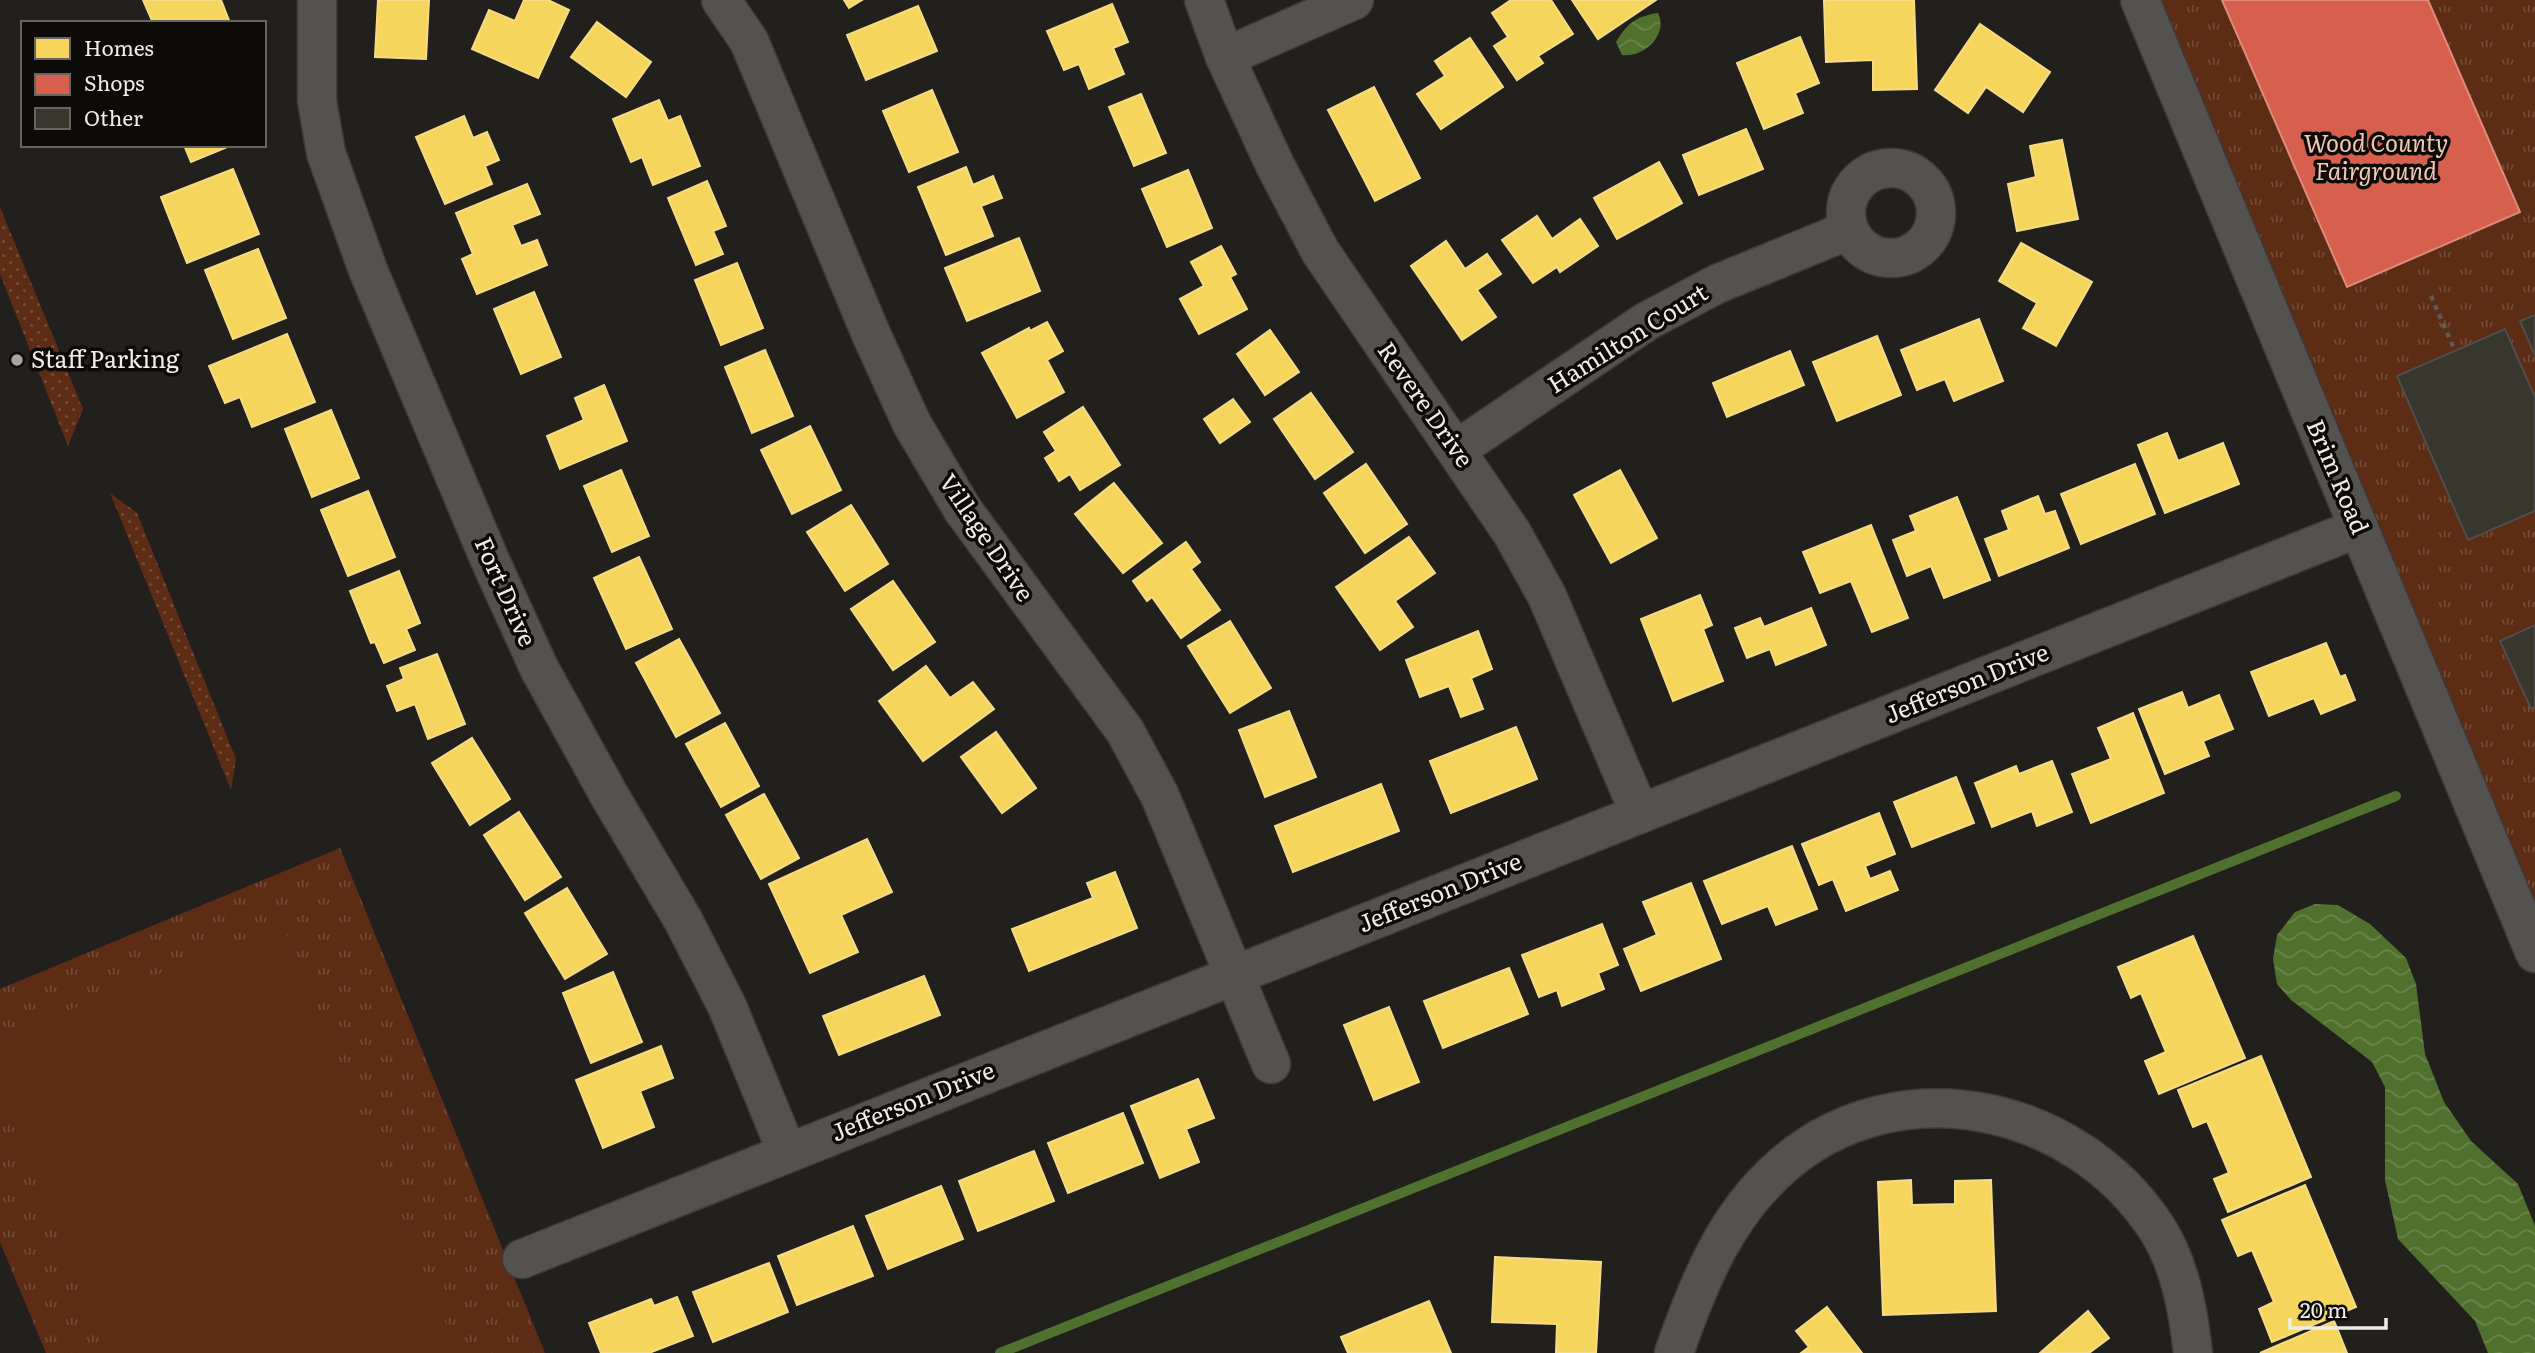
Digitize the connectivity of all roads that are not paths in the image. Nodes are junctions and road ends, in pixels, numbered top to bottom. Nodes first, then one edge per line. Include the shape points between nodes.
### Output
1 (317, 0) edge
2 (722, 0) edge
3 (1204, 0) edge
4 (1354, 0) edge
5 (2140, 0) edge
6 (1225, 57) junction
7 (1849, 230) dead end
8 (1456, 450) junction
9 (2358, 528) junction
10 (1640, 814) junction
11 (2535, 953) edge
12 (1234, 974) junction
13 (1272, 1064) dead end
14 (787, 1152) junction
15 (522, 1259) dead end
16 (1674, 1353) edge
17 (2193, 1353) edge

1 - 14 street, Fort Drive via 317,101 326,153 368,270 539,668 727,1006
2 - 12 street, Village Drive via 749,41 912,424 963,510 1125,731 1160,796
3 - 6 street, Revere Drive
4 - 6 street
5 - 9 street, Brim Road
6 - 8 street, Revere Drive via 1320,251
7 - 8 street, Hamilton Court via 1717,284 1647,321
8 - 10 street, Revere Drive via 1512,533 1546,596
9 - 10 street, Jefferson Drive
9 - 11 street, Brim Road
10 - 12 street, Jefferson Drive
12 - 13 street, Village Drive
12 - 14 street, Jefferson Drive
14 - 15 street, Jefferson Drive
16 - 17 street via 1719,1244 1747,1203 1782,1167 1821,1138 1866,1117 1939,1106 1989,1112 2037,1128 2070,1143 2110,1172 2142,1208 2168,1249 2186,1306

